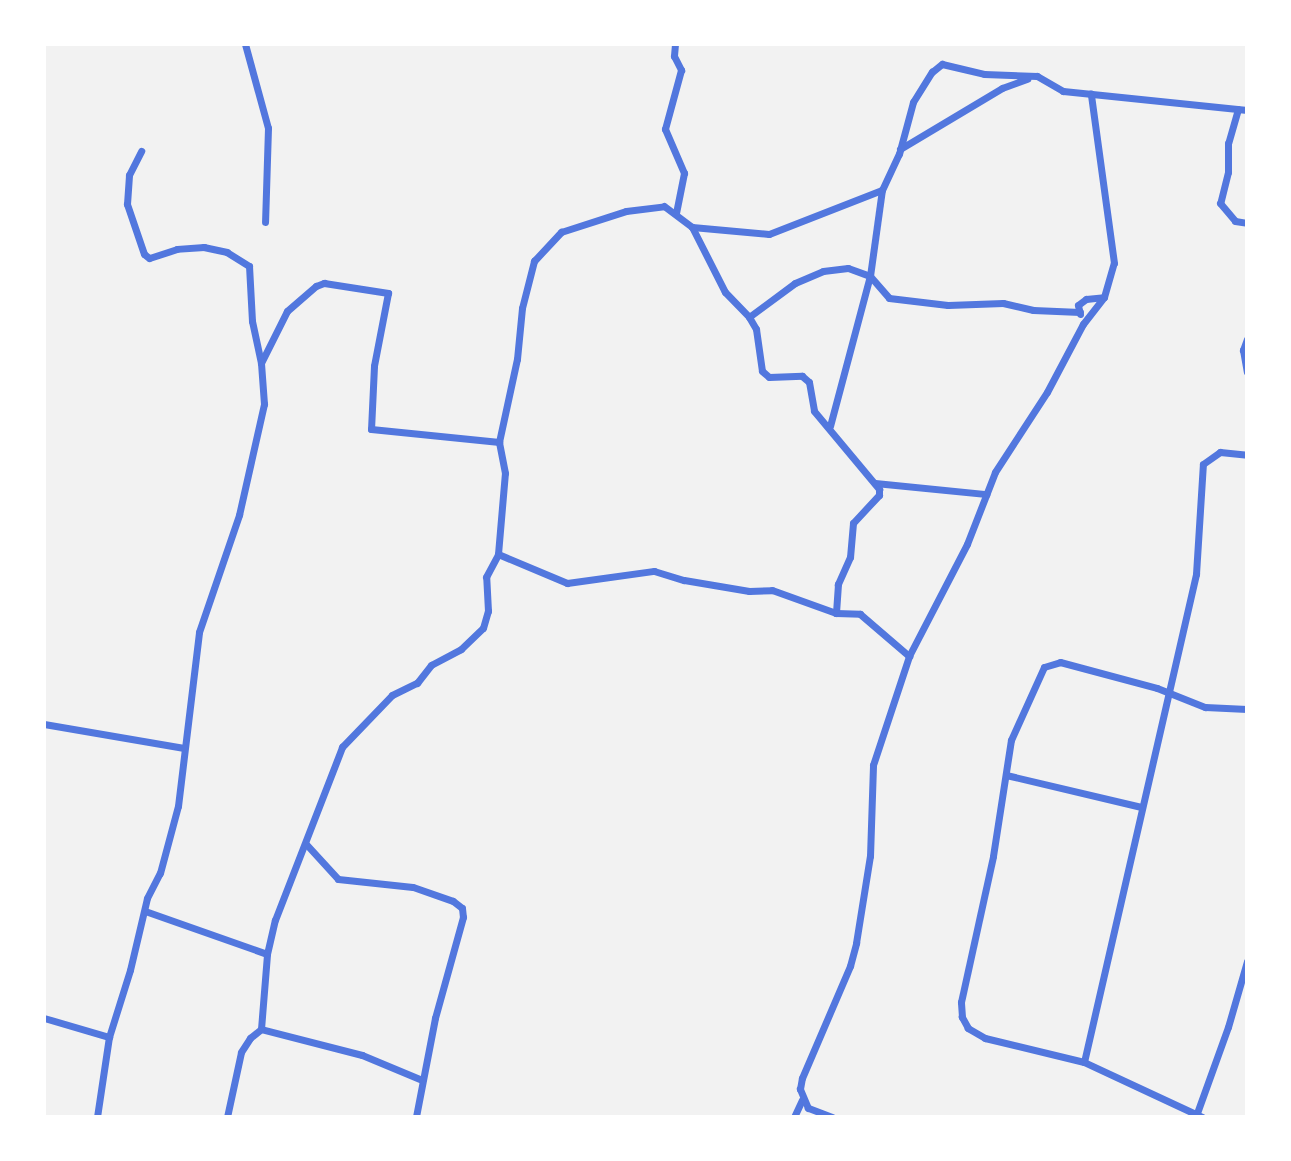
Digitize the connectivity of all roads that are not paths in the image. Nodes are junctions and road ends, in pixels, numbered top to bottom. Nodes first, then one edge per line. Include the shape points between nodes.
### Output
1 (245, 44) edge
2 (675, 44) edge
3 (1037, 76) junction
4 (1091, 94) junction
5 (1242, 110) edge
6 (900, 149) junction
7 (141, 151) dead end
8 (882, 190) junction
9 (676, 213) junction
10 (265, 222) dead end
11 (1247, 223) edge
12 (692, 227) junction
13 (870, 276) junction
14 (1104, 297) junction
15 (1080, 312) junction
16 (749, 317) junction
17 (1083, 324) junction
18 (1247, 339) edge
19 (261, 363) junction
20 (1247, 372) edge
21 (830, 426) junction
22 (499, 442) junction
23 (1247, 455) edge
24 (875, 483) junction
25 (986, 494) junction
26 (498, 554) junction
27 (836, 613) junction
28 (909, 656) junction
29 (1169, 693) junction
30 (1247, 709) edge
31 (44, 724) edge
32 (184, 748) junction
33 (1006, 775) junction
34 (1141, 807) junction
35 (306, 844) junction
36 (145, 911) junction
37 (267, 954) junction
38 (1247, 961) edge
39 (44, 1018) edge
40 (261, 1029) junction
41 (109, 1037) junction
42 (1084, 1062) junction
43 (422, 1080) junction
44 (802, 1100) junction
45 (1200, 1115) edge
46 (97, 1117) edge
47 (227, 1117) edge
48 (416, 1117) edge
49 (794, 1117) edge
50 (832, 1117) edge

1 - 10 street via 268,128
2 - 9 street via 681,70 665,129 684,173
3 - 4 street via 1063,91
3 - 6 street via 1002,88
3 - 6 street via 984,74 942,64 913,102
4 - 5 street
4 - 14 street via 1114,248
5 - 11 street via 1228,143 1220,203 1235,221
6 - 8 street
7 - 19 street via 127,189 139,246 149,258 191,246 242,259 249,266
8 - 12 street via 769,234
8 - 13 street
9 - 12 street
9 - 22 street via 664,206 626,211 561,232 544,246 534,261 522,308
12 - 16 street via 725,292
13 - 15 street via 889,298
13 - 16 street via 848,268 823,271 795,283
13 - 21 street
14 - 15 street via 1086,299 1078,305
14 - 17 street
15 - 17 street
16 - 21 street via 762,371 769,377 802,376 809,382 814,411
17 - 25 street
18 - 20 street
19 - 22 street via 287,311 316,286 388,293 374,366 371,429
19 - 32 street via 261,427 239,515 199,632
21 - 24 street
22 - 26 street via 505,473
23 - 29 street via 1220,452 1203,464 1196,574
24 - 25 street
24 - 27 street via 879,495 853,523
25 - 28 street via 967,544
26 - 27 street via 567,583 654,571 749,591 772,590
26 - 35 street via 486,577 483,628 461,649 431,665 417,683 392,695 342,747
27 - 28 street via 860,614
28 - 44 street via 873,765 870,856 856,943 802,1078
29 - 30 street via 1205,707
29 - 33 street via 1060,662 1044,667 1016,726
29 - 34 street
31 - 32 street
32 - 36 street via 178,806
33 - 34 street
33 - 42 street via 962,1017 968,1028 985,1038
34 - 42 street
35 - 37 street via 272,927
35 - 43 street via 338,879 413,887 462,908
36 - 37 street
36 - 41 street
37 - 40 street
38 - 45 street
39 - 41 street
40 - 43 street via 362,1055
40 - 47 street via 241,1052
41 - 46 street
42 - 45 street
43 - 48 street
44 - 49 street
44 - 50 street via 808,1108

